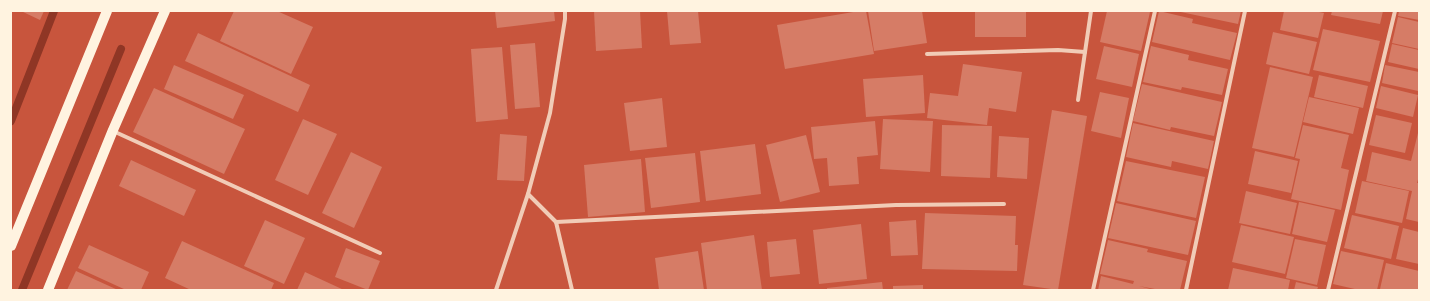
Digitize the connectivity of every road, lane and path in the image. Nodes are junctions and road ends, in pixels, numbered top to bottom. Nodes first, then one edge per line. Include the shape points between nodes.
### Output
1 (107, 11) edge
2 (165, 11) edge
3 (565, 11) edge
4 (1092, 11) edge
5 (1155, 11) edge
6 (1245, 11) edge
7 (1395, 11) edge
8 (1084, 52) junction
9 (927, 54) dead end
10 (1078, 100) dead end
11 (113, 130) junction
12 (528, 194) junction
13 (1004, 204) dead end
14 (556, 222) junction
15 (11, 246) edge
16 (380, 253) dead end
17 (48, 290) edge
18 (496, 290) edge
19 (572, 290) edge
20 (1094, 290) edge
21 (1186, 290) edge
22 (1328, 290) edge

1 - 15 main road
2 - 11 main road
3 - 12 street via 550,113
4 - 8 street
5 - 20 street
6 - 21 street
7 - 22 street
8 - 9 street via 1058,50
8 - 10 street
11 - 16 street
11 - 17 main road
12 - 14 street
12 - 18 street
13 - 14 street via 896,205
14 - 19 street

